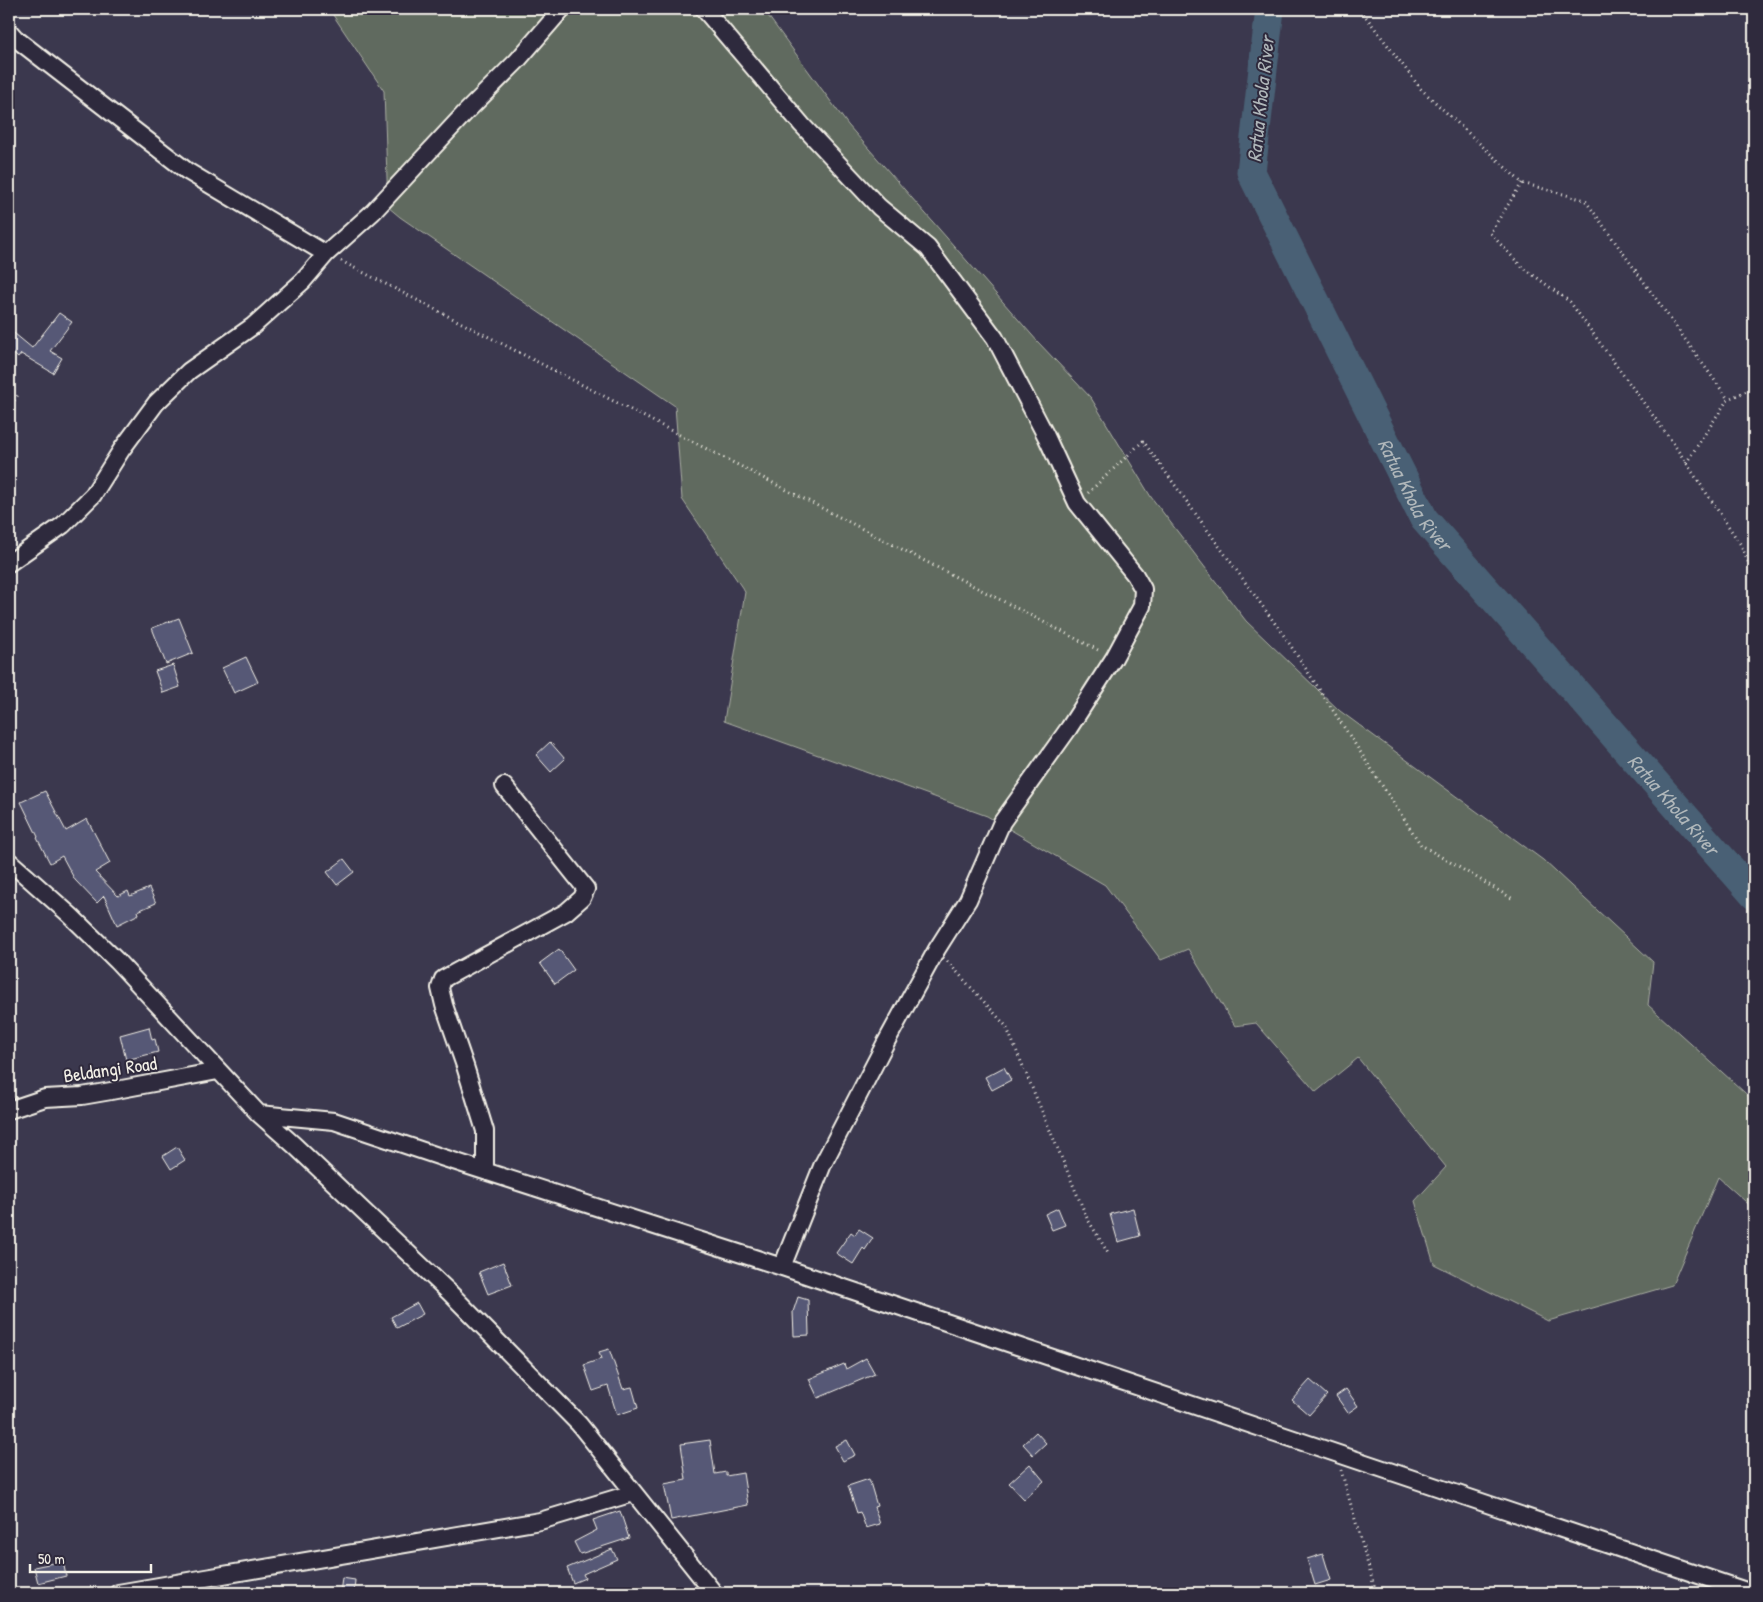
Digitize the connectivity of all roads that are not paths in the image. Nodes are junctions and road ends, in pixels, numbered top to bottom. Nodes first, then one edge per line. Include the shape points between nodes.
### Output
1 (562, 9) edge
2 (704, 9) edge
3 (9, 31) edge
4 (326, 254) junction
5 (9, 563) edge
6 (504, 786) dead end
7 (9, 861) edge
8 (218, 1071) junction
9 (9, 1110) edge
10 (259, 1114) junction
11 (485, 1172) junction
12 (782, 1267) junction
13 (633, 1493) junction
14 (118, 1593) edge
15 (714, 1593) edge
16 (1752, 1593) edge

1 - 4 street via 373,212
2 - 12 street via 802,125 879,207 928,248 995,338 1077,504 1130,568 1143,589 1142,606 1114,658 1002,822 968,900 937,949 823,1164
3 - 4 street via 187,171
4 - 5 street via 303,281 253,326 189,371 156,403 93,495 63,525
6 - 11 street via 586,889 582,898 566,912 443,979 440,988 444,1004 485,1131
7 - 8 street via 116,961
8 - 9 street, Beldangi Road via 82,1096 45,1098
8 - 10 street
10 - 11 street via 334,1121
10 - 13 street via 449,1292 579,1424
11 - 12 street
12 - 16 street
13 - 14 street via 540,1521
13 - 15 street

